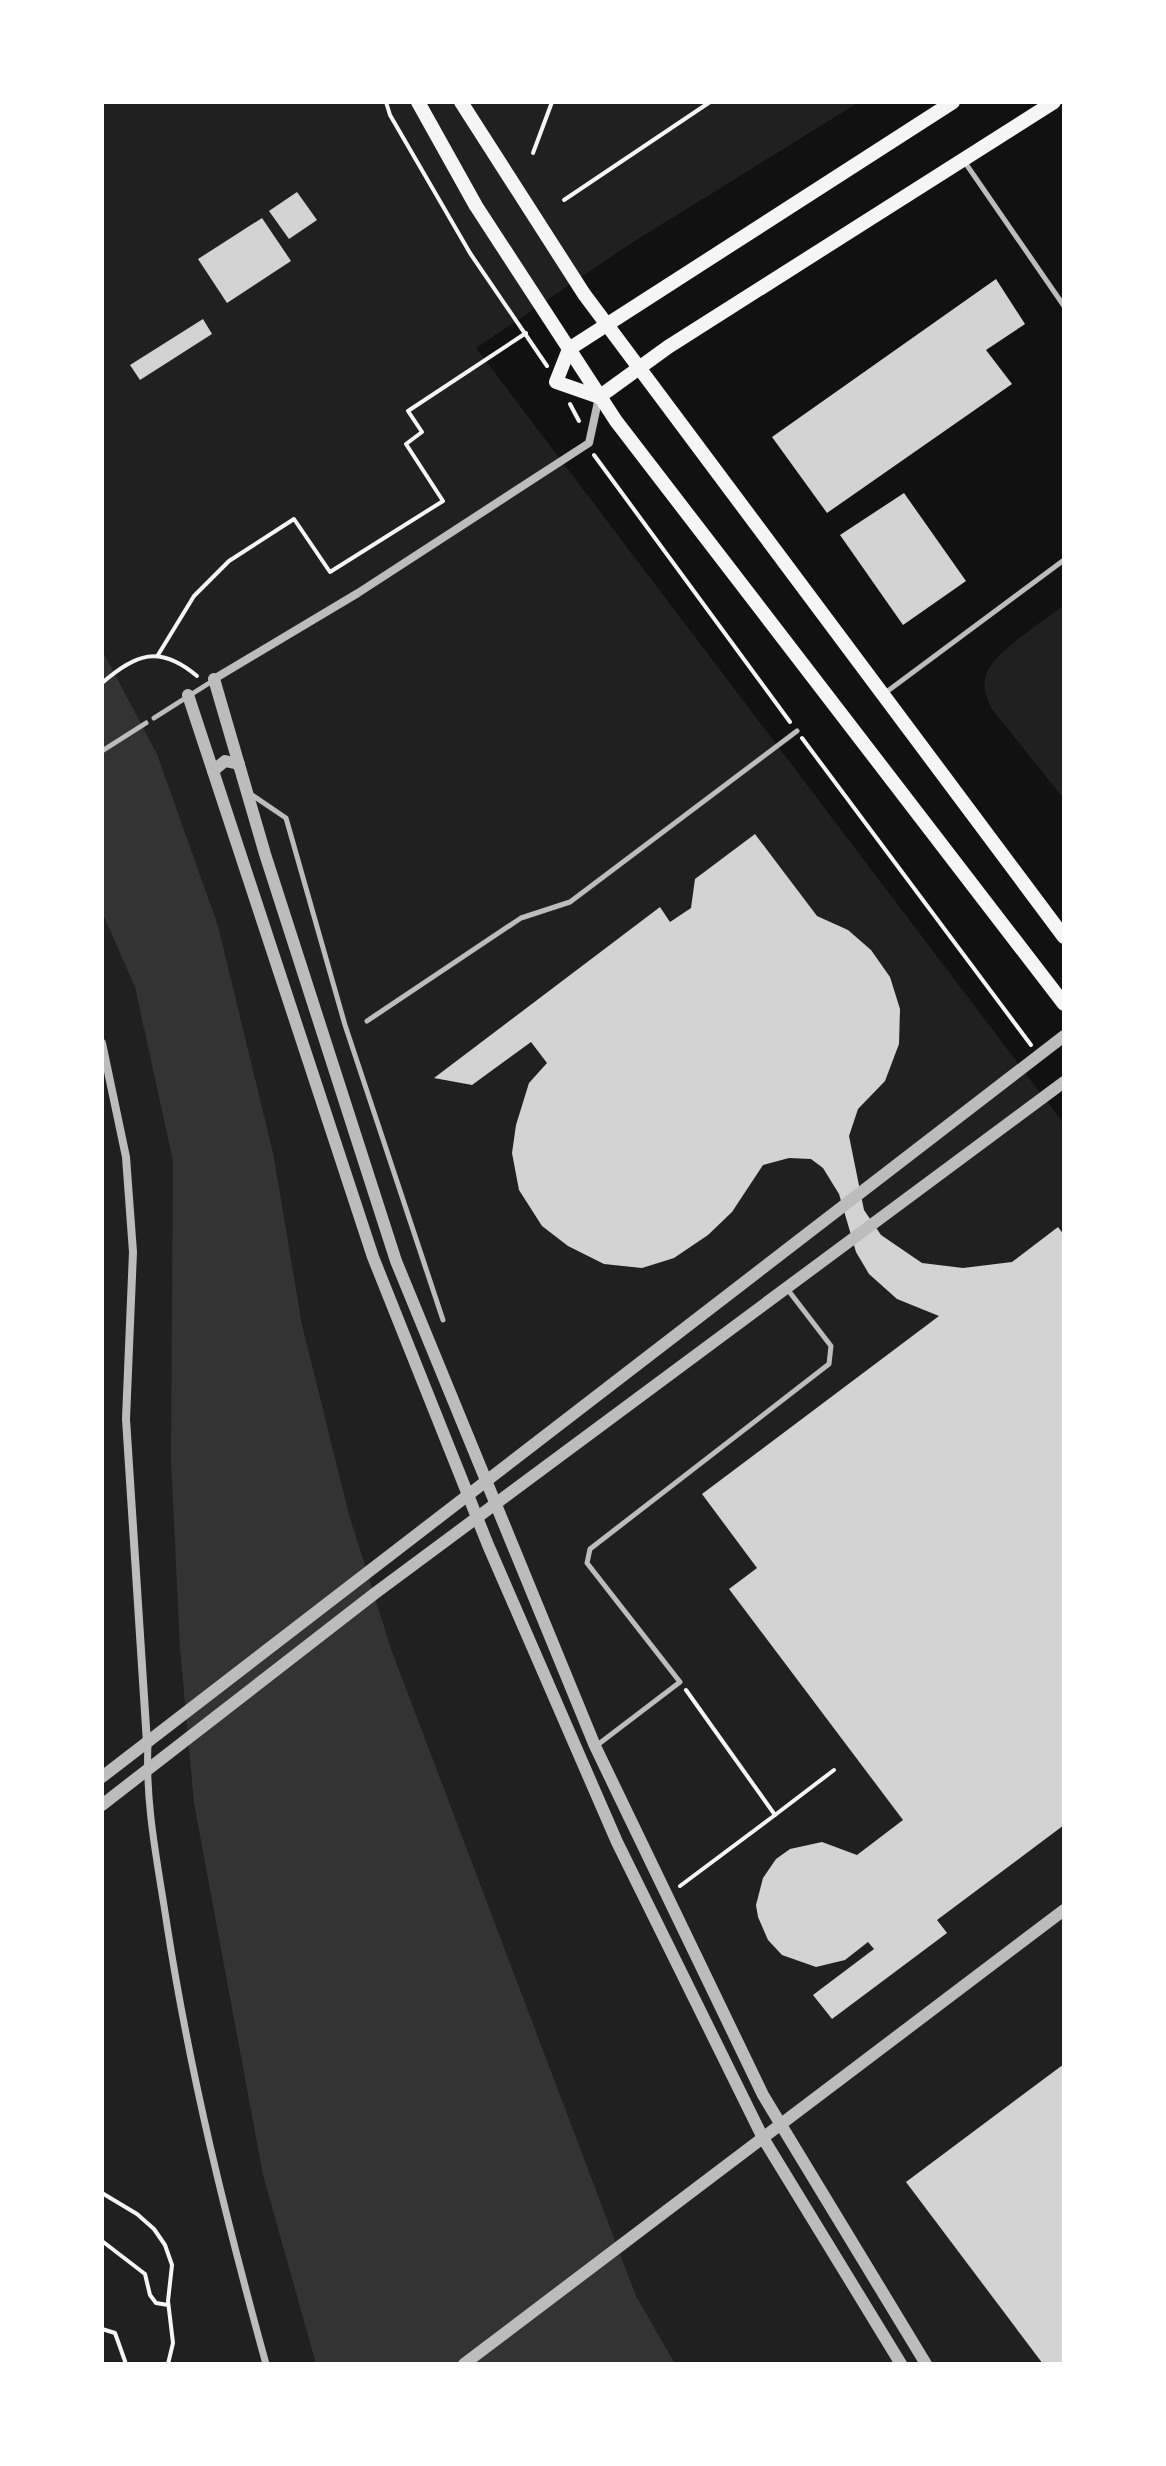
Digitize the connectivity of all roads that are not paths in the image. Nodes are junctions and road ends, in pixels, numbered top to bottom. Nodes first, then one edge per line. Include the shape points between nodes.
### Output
1 (418, 102) edge
2 (461, 102) edge
3 (953, 102) edge
4 (1054, 102) edge
5 (963, 160) junction
6 (1064, 306) edge
7 (606, 323) junction
8 (569, 349) junction
9 (639, 368) junction
10 (599, 397) junction
11 (1064, 560) edge
12 (210, 682) junction
13 (188, 695) junction
14 (883, 695) junction
15 (154, 718) dead end
16 (146, 723) dead end
17 (797, 731) road end
18 (102, 751) edge
19 (239, 764) junction
20 (213, 771) junction
21 (247, 792) junction
22 (1064, 937) edge
23 (1064, 1004) edge
24 (367, 1021) dead end
25 (1064, 1036) edge
26 (102, 1043) edge
27 (1064, 1082) edge
28 (786, 1288) junction
29 (443, 1320) dead end
30 (484, 1480) junction
31 (468, 1493) junction
32 (495, 1507) junction
33 (478, 1520) junction
34 (148, 1744) junction
35 (595, 1746) junction
36 (146, 1772) junction
37 (102, 1777) edge
38 (102, 1805) edge
39 (1064, 1910) edge
40 (781, 2125) junction
41 (763, 2138) junction
42 (266, 2364) edge
43 (464, 2364) edge
44 (901, 2364) edge
45 (926, 2364) edge

1 - 8 main road via 476,206
2 - 7 main road
3 - 7 main road
4 - 5 main road
5 - 6 lane
5 - 9 main road
7 - 8 main road
7 - 9 main road
8 - 10 main road
8 - 10 main road via 556,382
9 - 10 main road
9 - 14 main road
10 - 12 street via 589,443
10 - 23 main road
11 - 14 lane
12 - 13 lane
12 - 19 street
13 - 15 lane
13 - 20 street
14 - 22 main road
16 - 18 lane
17 - 24 lane via 570,902 521,918
19 - 20 street via 225,761
19 - 21 street
20 - 31 street via 373,1257
21 - 29 lane via 286,818 345,1025
21 - 30 street via 396,1261
25 - 30 street
26 - 34 street via 126,1157 133,1252 126,1419
27 - 28 street
28 - 32 street
28 - 35 lane via 831,1346 829,1364 590,1549 587,1563 680,1682
30 - 31 street
30 - 32 street
31 - 33 street
31 - 34 street
32 - 33 street
32 - 35 street
33 - 36 street
33 - 41 street via 617,1842
34 - 36 street
34 - 37 street
35 - 40 street
36 - 38 street
36 - 42 street via 178,1998 220,2200
39 - 40 street
40 - 41 street
40 - 45 street
41 - 43 street
41 - 44 street

